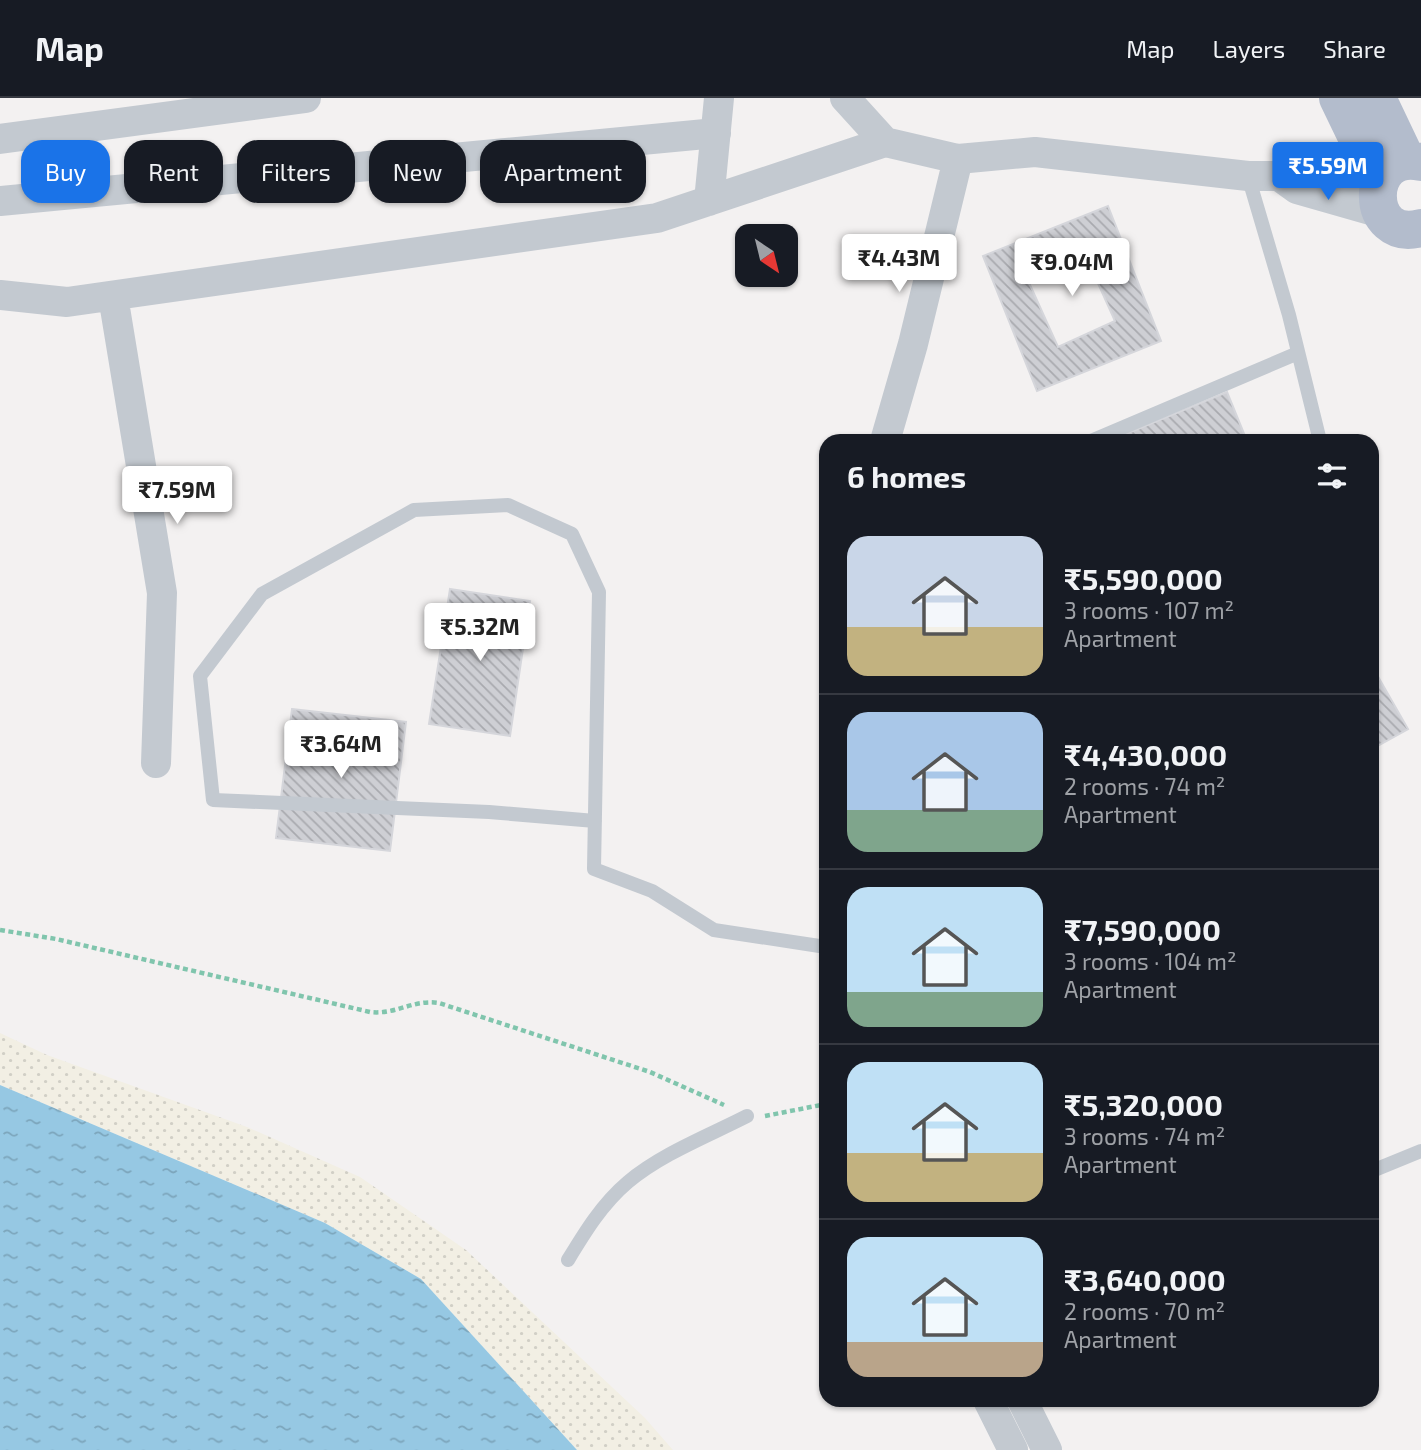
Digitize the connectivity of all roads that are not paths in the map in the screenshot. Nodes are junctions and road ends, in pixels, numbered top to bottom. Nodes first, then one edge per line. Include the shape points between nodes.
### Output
1 (306, 98) edge
2 (719, 98) edge
3 (845, 98) edge
4 (1338, 98) edge
5 (1377, 98) edge
6 (716, 133) junction
7 (0, 139) edge
8 (885, 142) junction
9 (958, 159) junction
10 (1248, 176) junction
11 (1398, 195) edge
12 (0, 201) edge
13 (709, 201) junction
14 (1421, 258) edge
15 (0, 295) edge
16 (113, 296) junction
17 (1298, 353) junction
18 (887, 434) edge
19 (1107, 434) edge
20 (1319, 434) edge
21 (156, 763) dead end
22 (595, 821) junction
23 (819, 946) edge
24 (747, 1116) road end
25 (1421, 1151) edge
26 (1379, 1168) edge
27 (568, 1260) dead end
28 (992, 1407) edge
29 (1025, 1407) edge
30 (1013, 1450) edge
31 (1046, 1450) edge

1 - 7 street
2 - 6 street
3 - 8 street
4 - 11 main road
5 - 11 main road
6 - 12 street
6 - 13 street
8 - 9 street
8 - 13 street
9 - 10 street via 1035,152
9 - 18 street
10 - 11 street via 1279,176 1297,190
10 - 17 lane
11 - 14 main road
13 - 16 street via 656,218
15 - 16 street via 67,302
16 - 21 street via 162,593
17 - 19 lane
17 - 20 lane
22 - 22 lane via 599,592 572,534 508,505 414,510 262,594 200,676 213,800
22 - 23 lane via 594,870 652,891 714,929
24 - 27 lane via 629,1181 598,1213
25 - 26 lane
28 - 30 street
29 - 31 street

